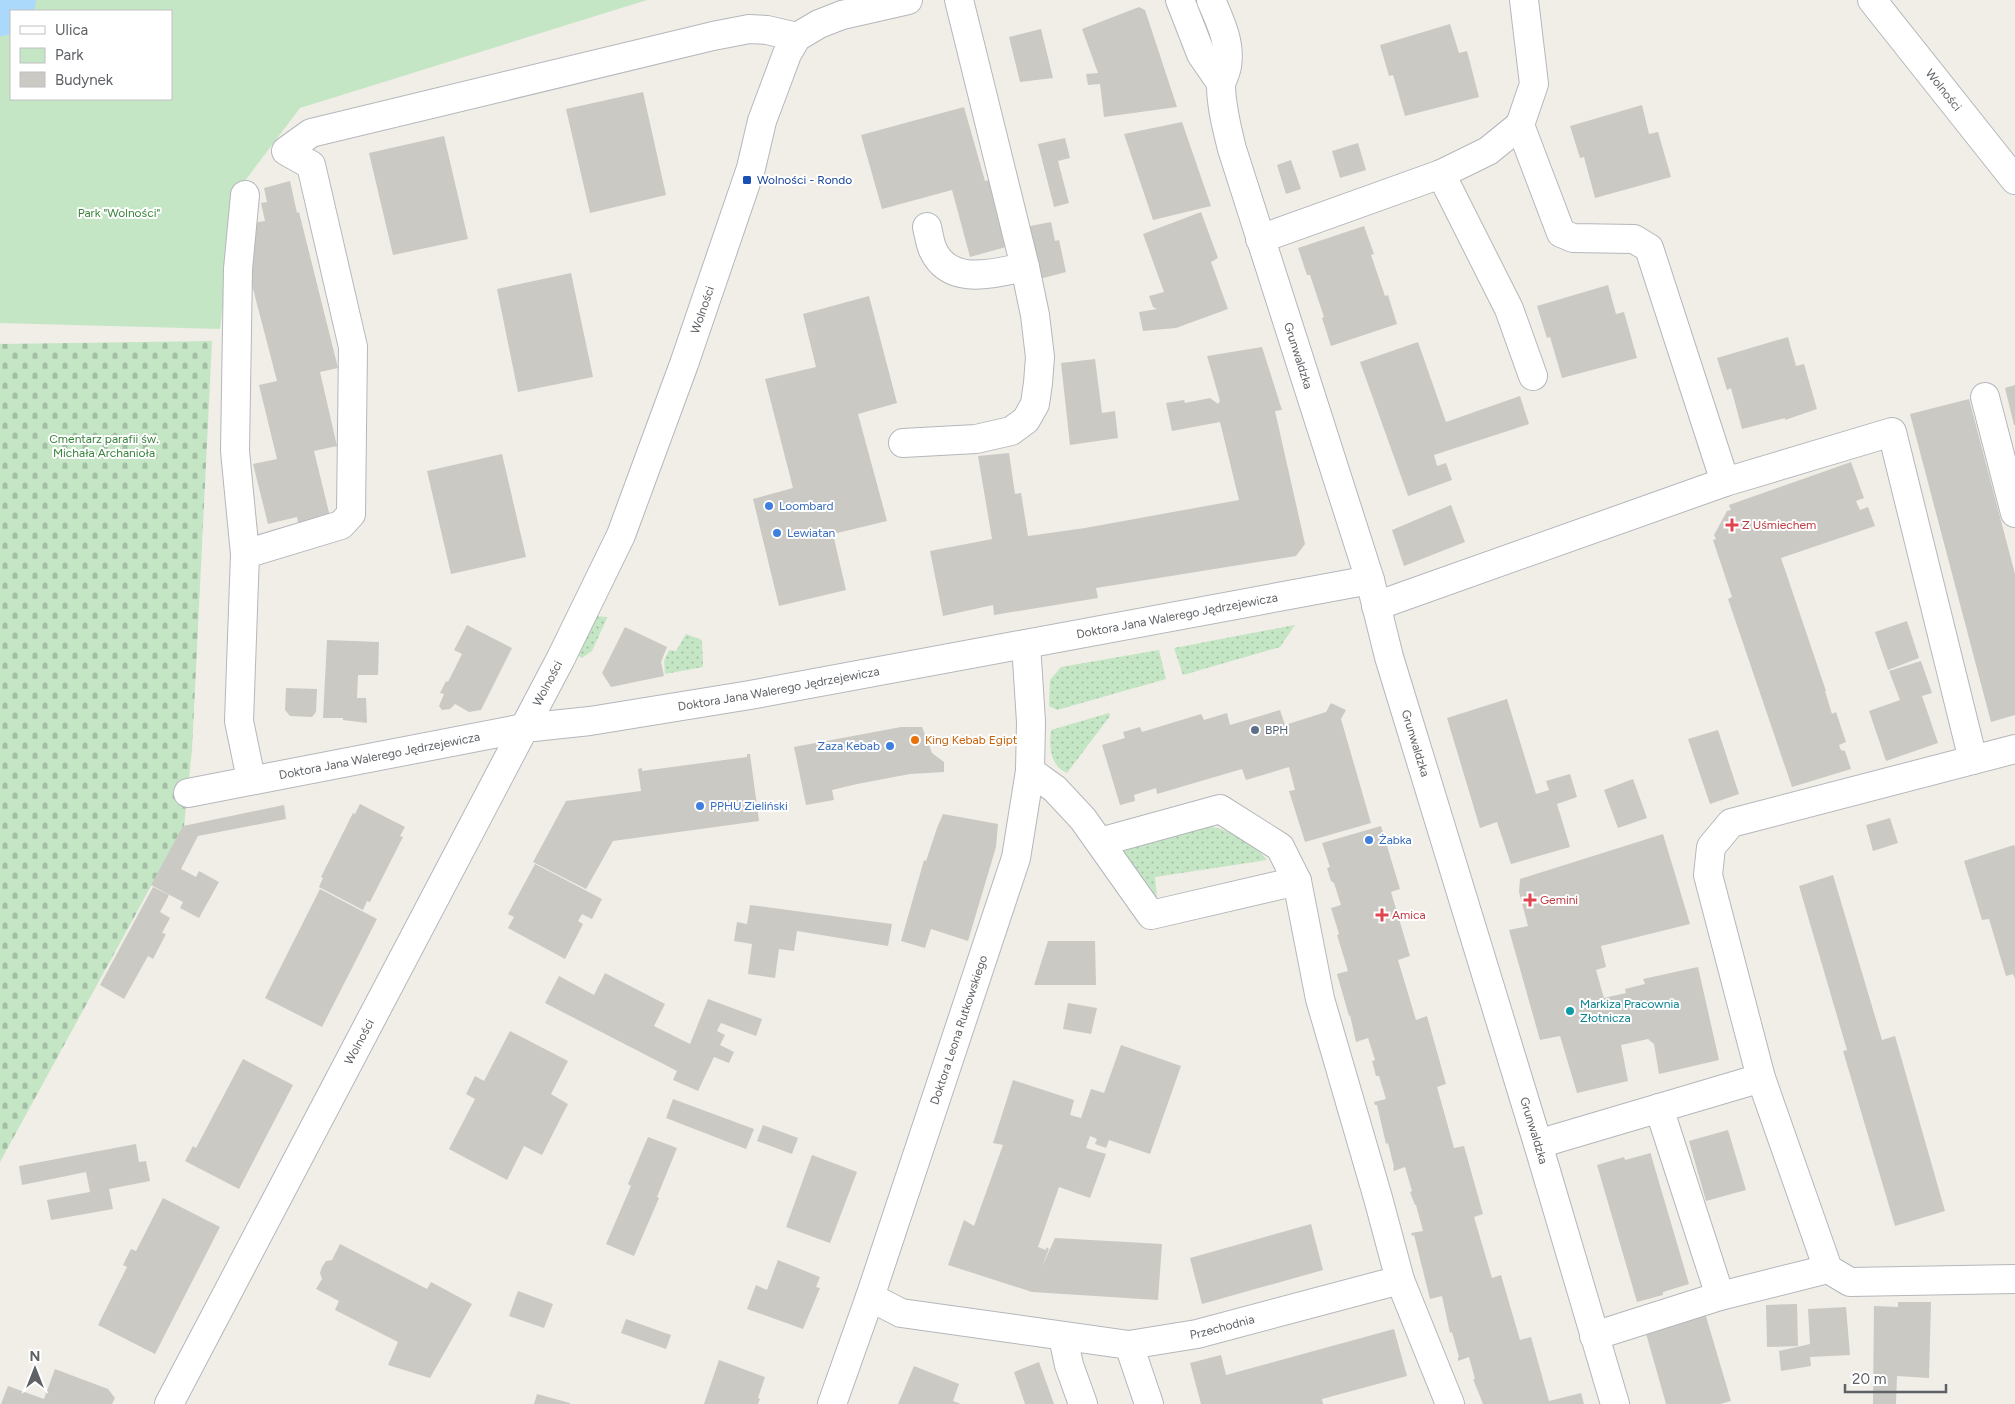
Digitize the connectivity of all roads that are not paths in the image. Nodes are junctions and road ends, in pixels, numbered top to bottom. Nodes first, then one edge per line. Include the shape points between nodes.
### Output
1 (908, 0) edge
2 (959, 0) edge
3 (1180, 0) edge
4 (1211, 0) edge
5 (1524, 0) edge
6 (1872, 0) edge
7 (797, 37) junction
8 (1221, 83) junction
9 (1520, 125) junction
10 (1441, 174) junction
11 (2015, 180) edge
12 (245, 195) dead end
13 (927, 227) dead end
14 (1260, 239) junction
15 (1025, 267) junction
16 (1533, 376) dead end
17 (1985, 397) dead end
18 (903, 443) dead end
19 (1725, 482) junction
20 (2015, 512) edge
21 (245, 554) junction
22 (1373, 593) junction
23 (1026, 644) junction
24 (524, 728) junction
25 (2015, 749) edge
26 (1973, 760) junction
27 (1030, 771) junction
28 (251, 780) junction
29 (188, 793) dead end
30 (1100, 842) junction
31 (1297, 881) junction
32 (1761, 1078) junction
33 (1659, 1108) junction
34 (1538, 1144) junction
35 (1828, 1269) junction
36 (2015, 1279) edge
37 (1389, 1283) junction
38 (1720, 1296) junction
39 (870, 1297) junction
40 (1594, 1336) junction
41 (1063, 1337) junction
42 (1129, 1345) junction
43 (169, 1404) edge
44 (832, 1404) edge
45 (1083, 1404) edge
46 (1148, 1404) edge
47 (1450, 1404) edge
48 (1615, 1404) edge

1 - 7 street via 842,15
2 - 15 street
3 - 8 street, Grunwaldzka via 1202,54
4 - 8 street, Grunwaldzka via 1228,50 1227,67
5 - 9 street via 1534,84
6 - 11 street, Wolności
7 - 21 street via 749,29 713,36 311,133 286,151 311,165 353,347 351,514 341,525
7 - 24 street, Wolności via 787,54 762,121 751,168 621,535
8 - 14 street, Grunwaldzka via 1225,122
9 - 10 street via 1488,150
9 - 19 street via 1561,233 1573,238 1634,239 1649,248
10 - 14 street
10 - 16 street via 1509,309
12 - 21 street via 238,269 235,451
13 - 15 street via 938,260 952,271 967,275 990,274
14 - 22 street, Grunwaldzka
15 - 18 street via 1040,357 1035,404 1026,420 1011,430 976,440
17 - 20 street
19 - 22 street, Doktora Jana Walerego Jędrzejewicza
19 - 26 street, Doktora Jana Walerego Jędrzejewicza via 1892,432
21 - 28 street via 239,721
22 - 23 street, Doktora Jana Walerego Jędrzejewicza
22 - 34 street, Grunwaldzka via 1389,657
23 - 24 street, Doktora Jana Walerego Jędrzejewicza via 750,695 590,721
23 - 27 street, Doktora Leona Rutkowskiego via 1032,722
24 - 28 street, Doktora Jana Walerego Jędrzejewicza
24 - 43 street, Wolności
25 - 26 street
26 - 32 street via 1731,823 1711,847 1708,875
27 - 30 street via 1055,789
27 - 39 street, Doktora Leona Rutkowskiego via 1016,858
28 - 29 street, Doktora Jana Walerego Jędrzejewicza
30 - 31 street via 1220,809 1280,847
30 - 31 street via 1151,915
31 - 37 street via 1320,1000 1378,1198
32 - 33 street
32 - 35 street
33 - 34 street
33 - 38 street
34 - 40 street, Grunwaldzka
35 - 36 street via 1850,1282
35 - 38 street
37 - 42 street, Przechodnia via 1197,1334
37 - 47 street
38 - 40 street
39 - 41 street, Przechodnia via 901,1313
39 - 44 street, Doktora Leona Rutkowskiego
40 - 48 street, Grunwaldzka
41 - 42 street, Przechodnia
41 - 45 street
42 - 46 street

